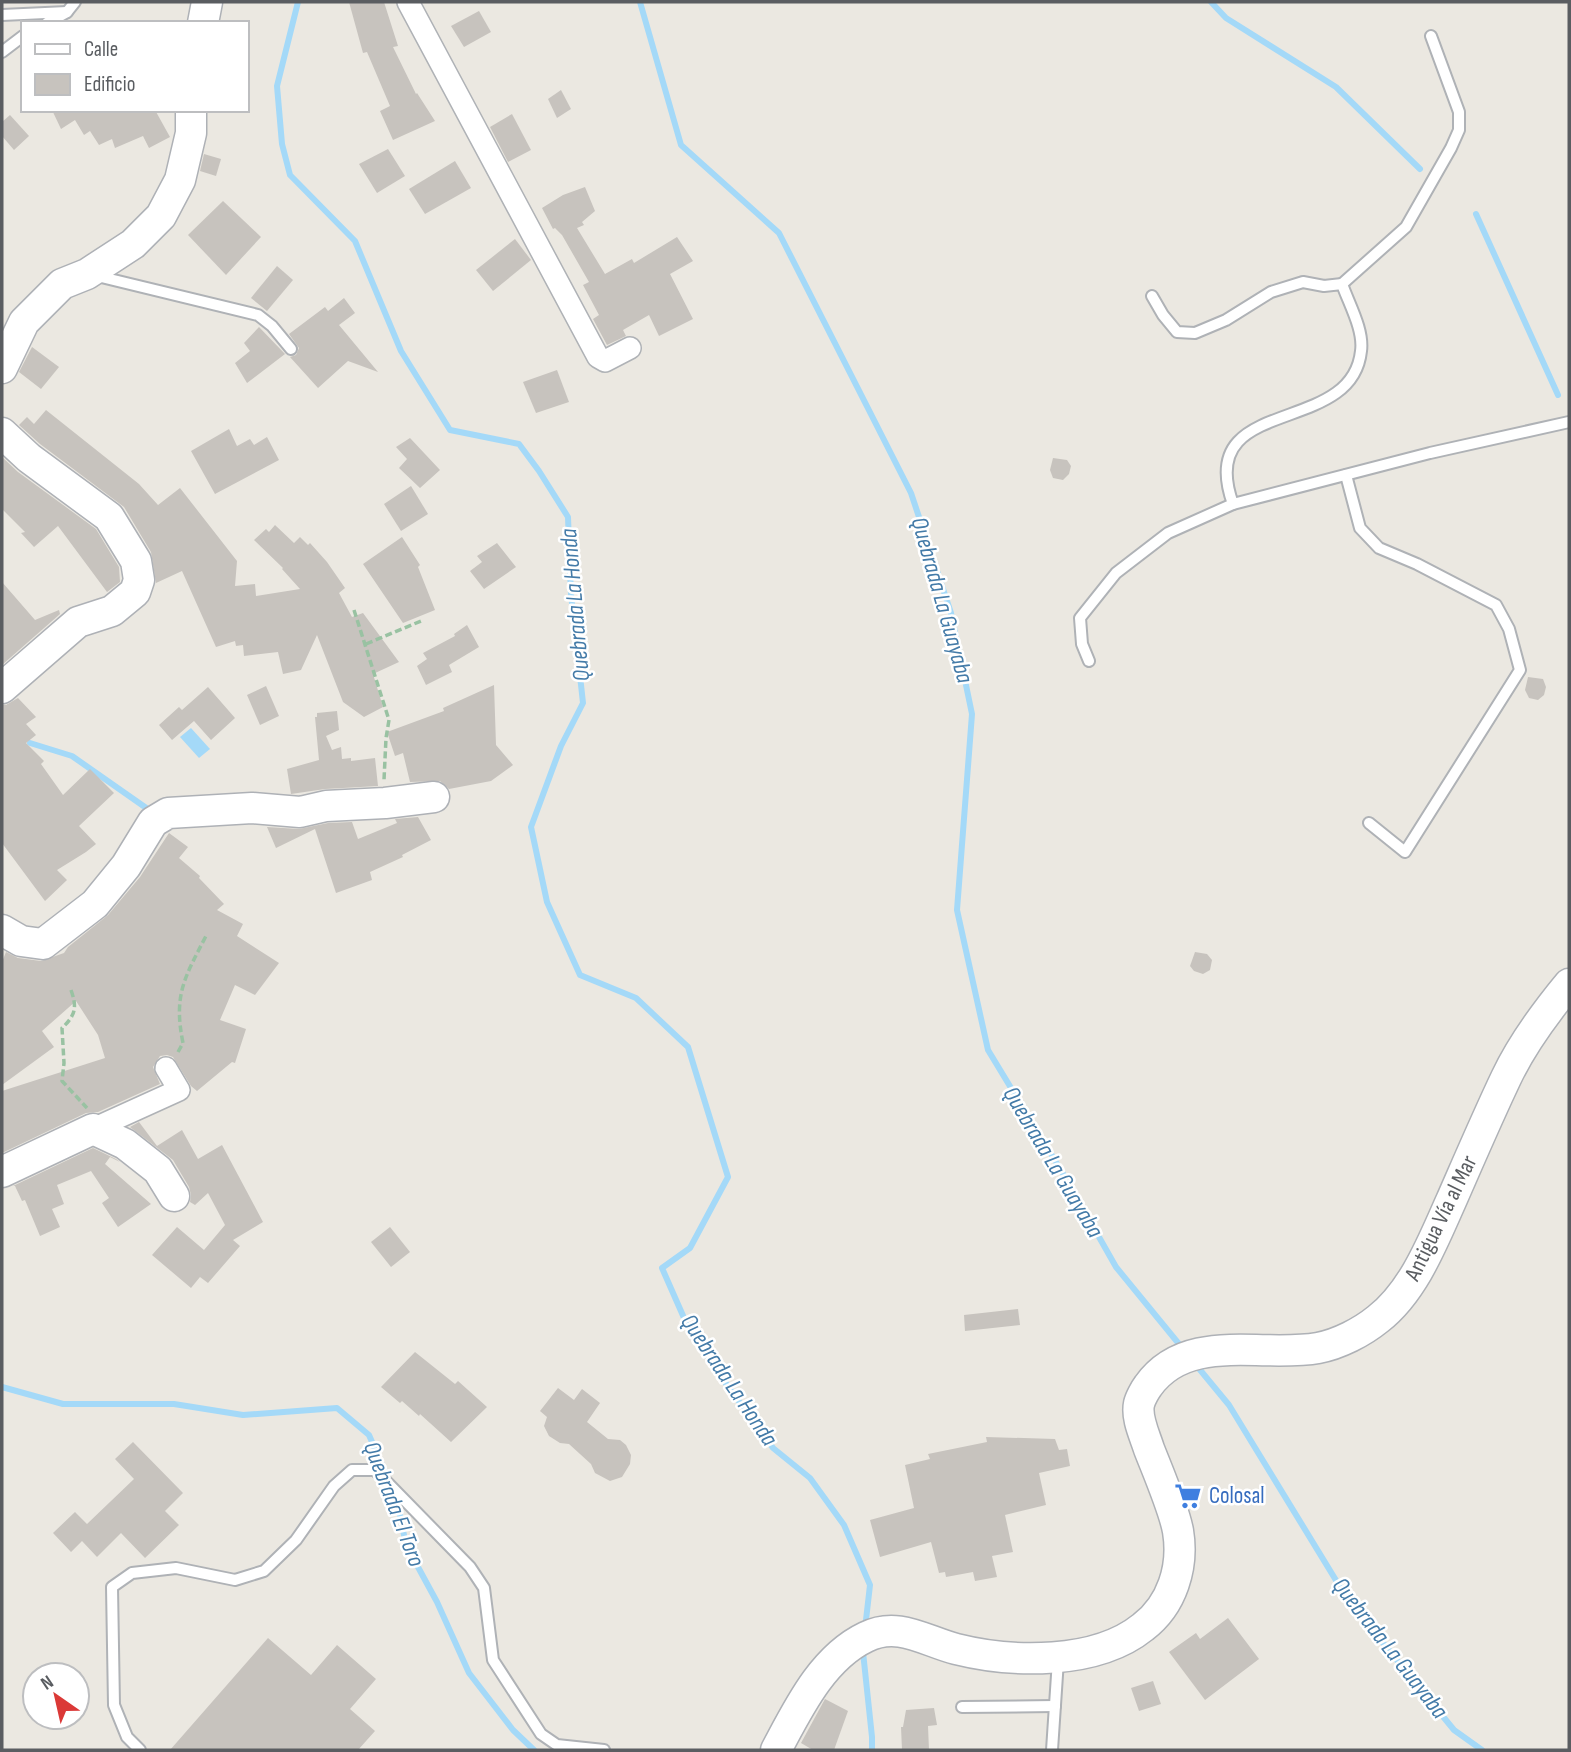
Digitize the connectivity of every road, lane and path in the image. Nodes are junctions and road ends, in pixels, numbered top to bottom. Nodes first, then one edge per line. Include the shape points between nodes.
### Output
1 (75, 2) edge
2 (207, 2) edge
3 (408, 2) edge
4 (67, 12) junction
5 (2, 15) edge
6 (51, 21) edge
7 (203, 21) edge
8 (1430, 36) dead end
9 (21, 38) edge
10 (2, 52) edge
11 (191, 112) edge
12 (87, 274) junction
13 (1342, 284) junction
14 (1152, 296) dead end
15 (630, 348) dead end
16 (291, 349) dead end
17 (2, 368) edge
18 (1569, 422) edge
19 (2, 433) edge
20 (1346, 475) junction
21 (1233, 504) junction
22 (354, 610) dead end
23 (421, 621) dead end
24 (366, 644) junction
25 (1089, 661) dead end
26 (2, 688) edge
27 (434, 797) dead end
28 (385, 803) junction
29 (1369, 824) dead end
30 (2, 930) edge
31 (206, 934) dead end
32 (1569, 984) edge
33 (71, 990) dead end
34 (166, 1068) joint
35 (93, 1129) junction
36 (2, 1172) edge
37 (174, 1196) dead end
38 (1059, 1658) junction
39 (1055, 1706) junction
40 (962, 1707) dead end
41 (141, 1750) edge
42 (604, 1750) edge
43 (776, 1750) edge
44 (1052, 1750) edge

1 - 4 lane
2 - 7 street
3 - 15 street via 598,357 605,361
4 - 5 lane
4 - 6 lane
8 - 13 lane via 1459,112 1459,130 1406,227
9 - 10 lane
11 - 12 street via 180,180 161,216 133,244
12 - 16 lane via 258,315
12 - 17 street via 62,284 24,322
13 - 14 lane via 1303,282 1271,292 1195,333 1177,332
13 - 21 lane via 1359,330 1362,350 1357,368 1345,388 1326,401 1240,438 1228,456 1226,485
18 - 20 lane
19 - 26 street via 109,517 136,561 139,580 135,592 112,611 78,622
20 - 21 lane
20 - 29 lane via 1360,528 1379,548 1496,605 1509,629 1520,670 1405,852
21 - 25 lane via 1168,533 1116,573 1080,618
22 - 24 path
23 - 24 path
24 - 28 path via 389,720 383,771
27 - 28 street
28 - 30 street via 300,812 252,808 169,813 153,822 95,904 43,944 21,941
31 - 34 path via 178,1004 183,1046 165,1062
32 - 38 street, Antigua Vía al Mar via 1507,1075 1406,1291 1379,1319 1318,1348 1206,1352 1180,1360 1149,1385 1139,1405 1141,1427 1178,1531 1179,1563 1172,1592 1159,1612 1132,1634 1093,1651
33 - 35 path via 76,1011 62,1028 62,1081 83,1102 95,1124
34 - 35 street via 178,1090
35 - 36 street
35 - 37 street via 125,1144 158,1170
38 - 39 lane
38 - 43 street, Antigua Vía al Mar via 1007,1657 956,1649 913,1633 885,1630 841,1652 819,1678
39 - 40 lane
39 - 44 lane
41 - 42 lane via 127,1737 114,1705 112,1587 132,1573 176,1569 236,1580 264,1571 296,1540 334,1486 352,1469 375,1470 470,1567 484,1588 493,1660 541,1734 557,1745

